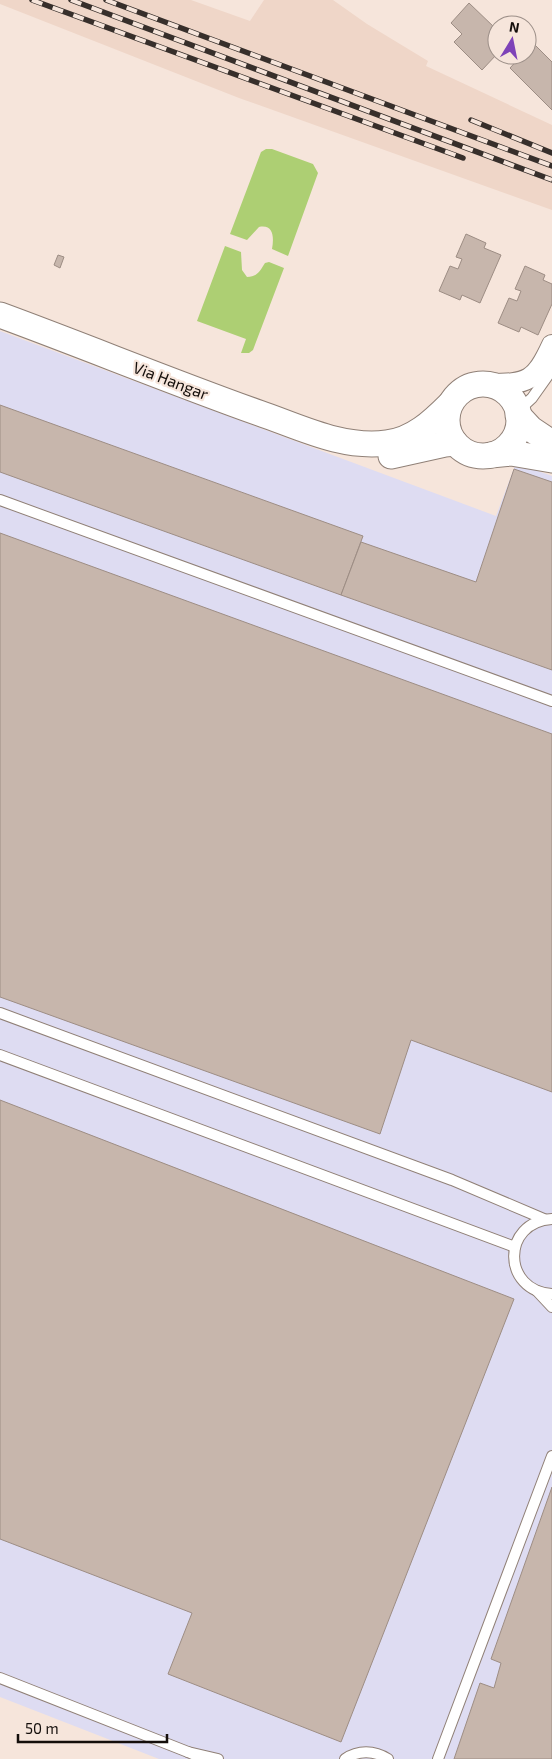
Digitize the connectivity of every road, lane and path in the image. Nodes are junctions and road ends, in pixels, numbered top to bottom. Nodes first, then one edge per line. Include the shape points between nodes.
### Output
1 (0, 315) edge
2 (552, 345) edge
3 (552, 370) edge
4 (488, 384) junction
5 (450, 404) junction
6 (518, 413) junction
7 (343, 443) junction
8 (455, 443) junction
9 (552, 443) edge
10 (491, 455) junction
11 (552, 460) edge
12 (0, 500) edge
13 (552, 701) edge
14 (0, 1013) edge
15 (0, 1055) edge
16 (548, 1219) edge
17 (515, 1247) junction
18 (537, 1290) junction
19 (552, 1294) edge
20 (552, 1307) edge
21 (552, 1456) edge
22 (0, 1678) edge
23 (188, 1752) junction
24 (204, 1759) edge
25 (218, 1759) edge
26 (344, 1759) edge
27 (388, 1759) edge
28 (438, 1759) edge

1 - 7 street, Via Hangar
2 - 4 street via 542,367 533,376 515,384
3 - 6 lane
4 - 5 street via 467,387
4 - 6 street via 508,394
5 - 7 street, Via Hangar via 429,424 407,438 374,444
5 - 8 street via 447,423
6 - 9 street via 532,429
6 - 10 street via 519,424 514,437 502,450
7 - 8 street, Via Hangar via 364,455 382,457
8 - 10 street via 470,453
10 - 11 street via 518,454
12 - 13 lane
14 - 16 lane via 452,1180
15 - 17 lane
16 - 17 lane via 525,1229
17 - 18 lane via 514,1261 518,1273 524,1282
18 - 19 lane
18 - 20 lane
21 - 28 lane
22 - 23 lane
23 - 24 lane
23 - 25 lane
26 - 27 lane via 362,1752

